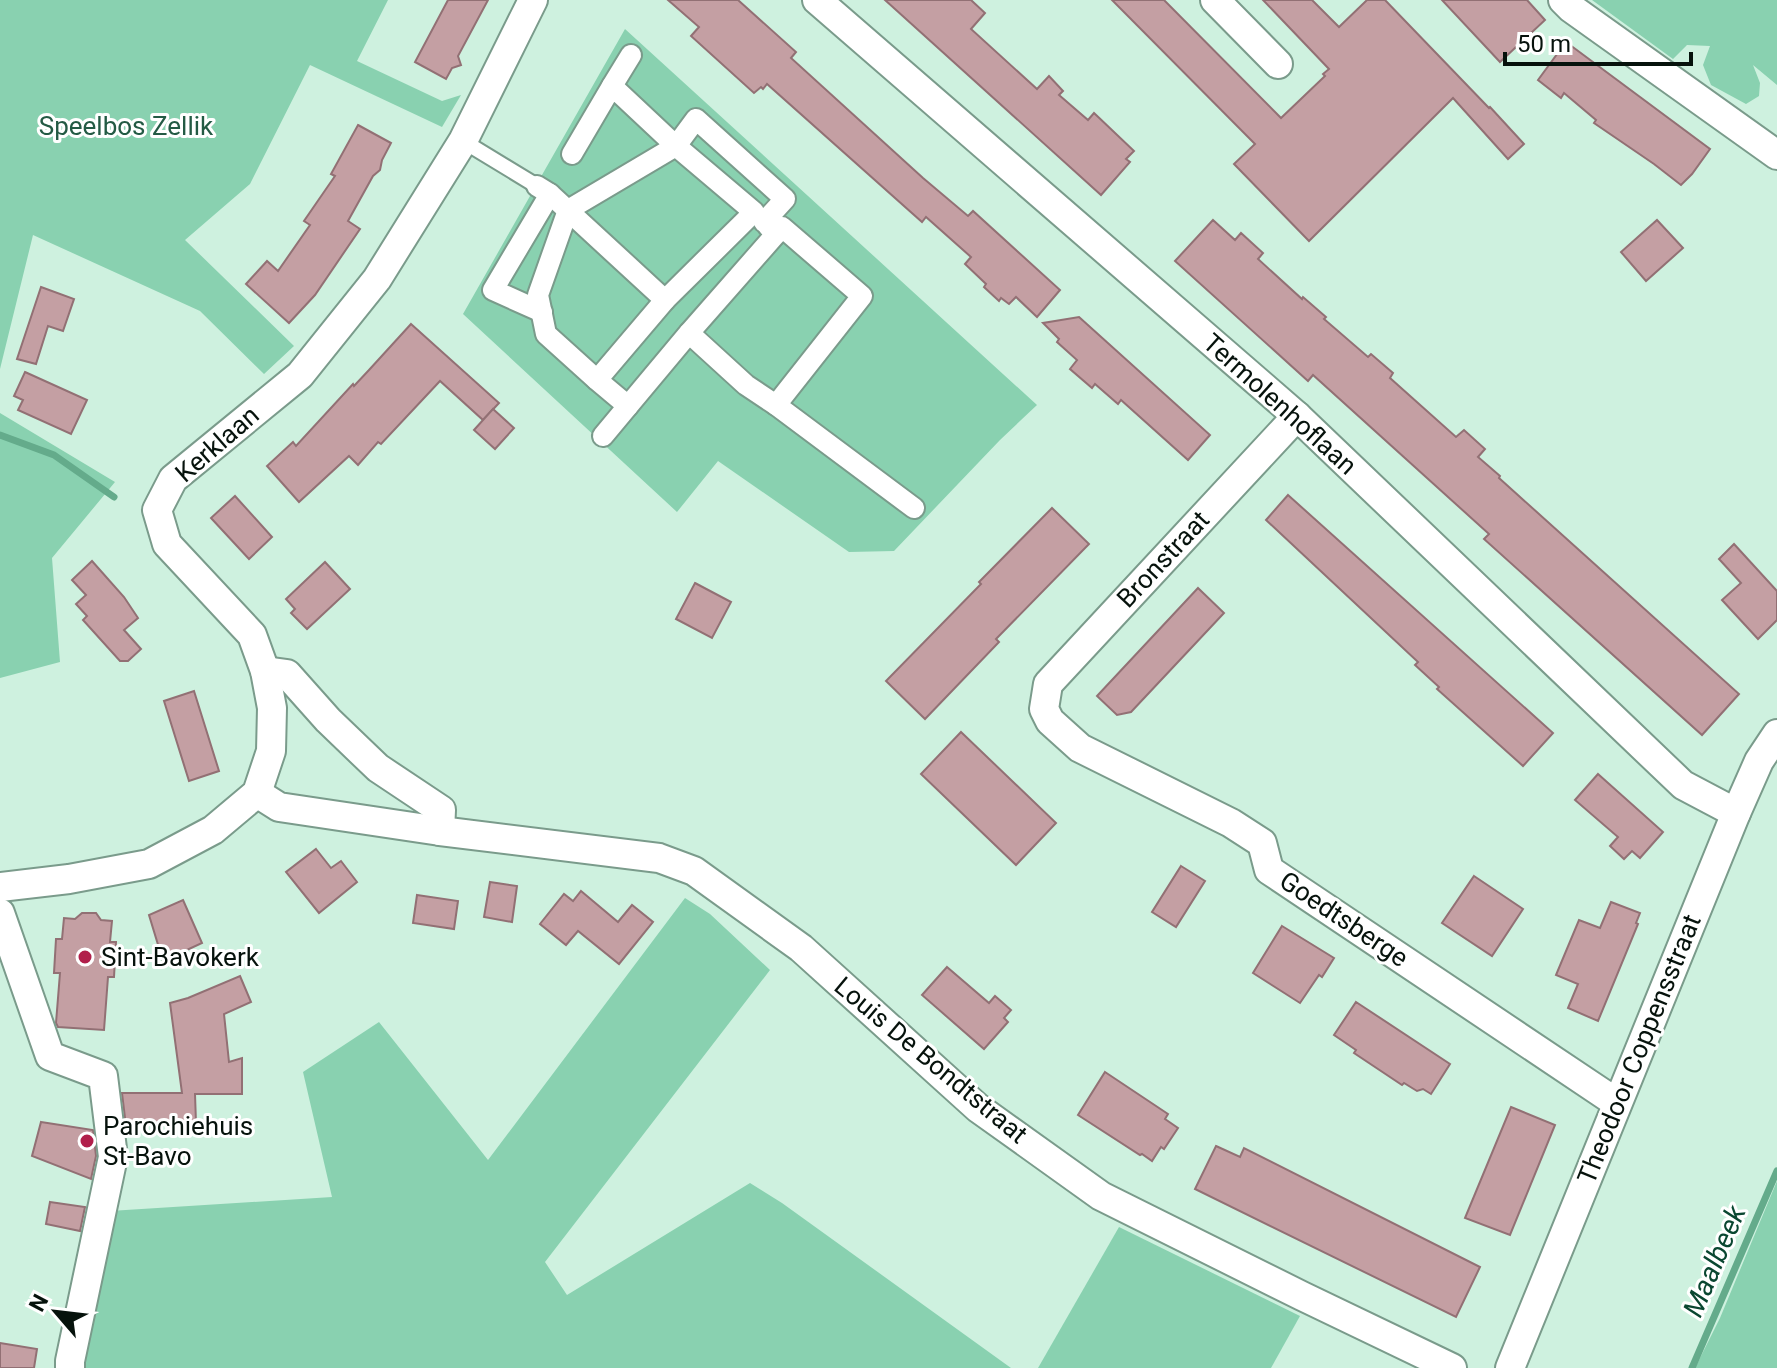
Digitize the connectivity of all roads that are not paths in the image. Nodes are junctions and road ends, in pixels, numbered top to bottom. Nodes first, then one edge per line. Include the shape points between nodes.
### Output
1 (533, 0) edge
2 (817, 0) edge
3 (1563, 0) edge
4 (1222, 2) edge
5 (631, 55) dead end
6 (1278, 64) dead end
7 (612, 86) junction
8 (463, 141) junction
9 (676, 146) junction
10 (572, 154) dead end
11 (1777, 155) edge
12 (544, 190) junction
13 (568, 210) junction
14 (765, 223) junction
15 (665, 300) junction
16 (542, 312) junction
17 (689, 333) junction
18 (597, 380) junction
19 (776, 405) junction
20 (628, 406) junction
21 (1297, 416) junction
22 (603, 436) dead end
23 (914, 508) dead end
24 (265, 671) junction
25 (1044, 709) joint
26 (1777, 734) edge
27 (257, 793) junction
28 (1736, 813) junction
29 (440, 831) junction
30 (0, 887) edge
31 (0, 913) edge
32 (1617, 1103) junction
33 (70, 1368) edge
34 (1452, 1368) edge
35 (1510, 1368) edge

1 - 8 street, Kerklaan
2 - 21 street, Termolenhoflaan
3 - 11 street
4 - 6 street
5 - 7 street
7 - 9 street
7 - 10 street
8 - 12 lane
8 - 24 street, Kerklaan via 377,279 300,375 173,479 157,510 167,544 252,635
9 - 13 street
9 - 14 street
9 - 14 street via 696,119 785,199
12 - 13 street
12 - 16 street via 493,290
13 - 15 street
13 - 16 street via 538,295
14 - 15 street
14 - 17 street
14 - 19 street via 782,227 862,296
15 - 18 street
16 - 18 street via 546,334
17 - 19 street
17 - 20 street
18 - 20 street
19 - 23 street
20 - 22 street
21 - 25 street, Bronstraat via 1048,684
21 - 28 street, Termolenhoflaan via 1683,785
24 - 27 street, Kerklaan via 272,708 271,751
24 - 29 street via 287,674 378,768 441,810
25 - 32 street, Goedtsberge via 1080,748 1262,843 1269,870
26 - 28 street, Theodoor Coppensstraat
27 - 29 street, Louis De Bondtstraat via 279,807
27 - 30 street via 213,830 149,864
28 - 32 street, Theodoor Coppensstraat
29 - 34 street, Louis De Bondtstraat via 659,858 694,871 801,948 978,1108 1101,1196
31 - 33 street via 50,1056 103,1076 113,1157
32 - 35 street, Theodoor Coppensstraat

